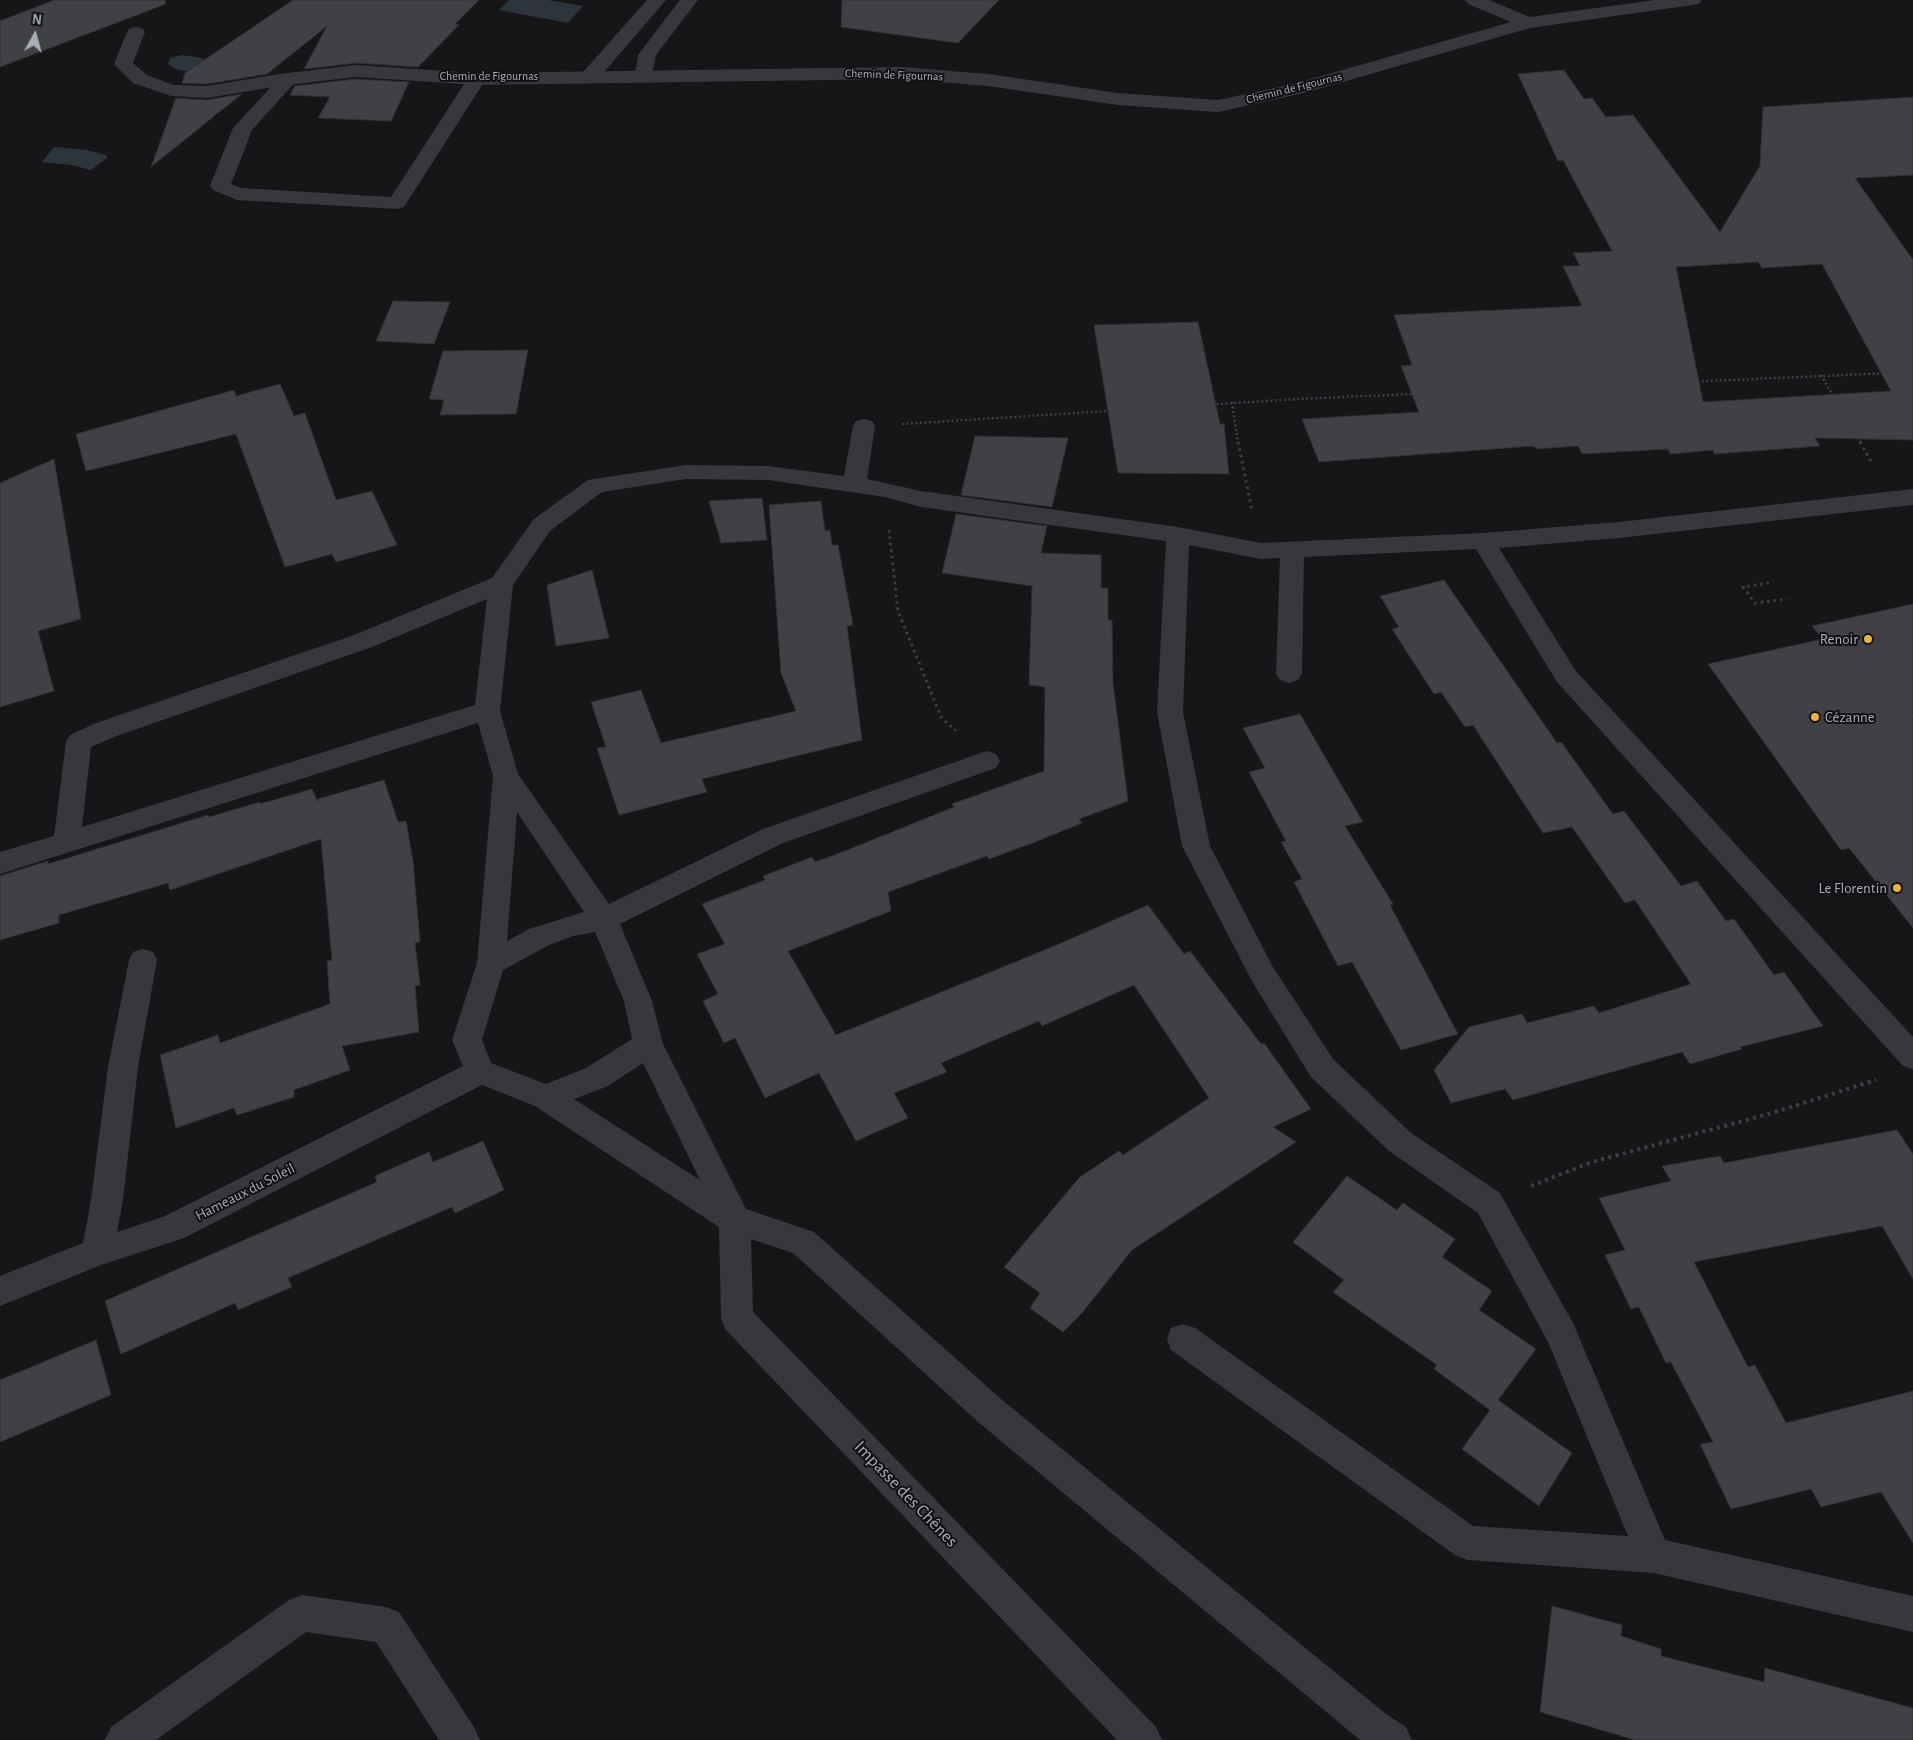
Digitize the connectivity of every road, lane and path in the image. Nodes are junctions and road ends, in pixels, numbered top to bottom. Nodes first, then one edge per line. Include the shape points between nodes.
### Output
1 (639, 0) edge
2 (657, 0) edge
3 (689, 0) edge
4 (1474, 0) edge
5 (1694, 0) edge
6 (1528, 24) junction
7 (136, 32) dead end
8 (644, 75) junction
9 (582, 76) junction
10 (289, 79) junction
11 (477, 79) junction
12 (1913, 372) edge
13 (1821, 375) junction
14 (1232, 402) junction
15 (864, 426) joint
16 (854, 486) junction
17 (885, 489) junction
18 (1903, 498) edge
19 (1178, 535) junction
20 (1484, 541) junction
21 (1261, 551) junction
22 (1292, 552) junction
23 (501, 584) junction
24 (1769, 584) dead end
25 (1787, 599) dead end
26 (1289, 674) dead end
27 (486, 711) junction
28 (1913, 715) edge
29 (1913, 724) edge
30 (987, 761) joint
31 (506, 776) junction
32 (67, 842) junction
33 (0, 863) edge
34 (604, 919) junction
35 (143, 960) dead end
36 (492, 964) junction
37 (648, 1044) junction
38 (1913, 1057) edge
39 (480, 1072) junction
40 (1885, 1077) dead end
41 (546, 1097) junction
42 (1489, 1203) junction
43 (735, 1220) junction
44 (97, 1252) junction
45 (0, 1291) edge
46 (1183, 1339) dead end
47 (1654, 1555) junction
48 (1913, 1614) edge
49 (124, 1740) edge
50 (461, 1740) edge
51 (1143, 1740) edge
52 (1393, 1740) edge

1 - 9 street
2 - 9 street
3 - 8 street via 647,55
4 - 6 street
5 - 6 street, Chemin de Figournas
6 - 8 street, Chemin de Figournas via 1301,88 1218,106 1118,99 988,80 902,73
7 - 10 street, Chemin de Figournas via 123,64 140,79 171,90 207,92
8 - 9 street, Chemin de Figournas
9 - 11 street, Chemin de Figournas
10 - 11 street, Chemin de Figournas via 356,71
10 - 11 street via 243,128 220,186 237,194 397,202
12 - 13 path
13 - 14 path
13 - 18 path
14 - 15 path
14 - 21 path via 1241,462
15 - 16 street
16 - 17 street
16 - 23 street via 768,473 686,472 596,485 542,525
17 - 19 street via 921,499
17 - 30 path via 898,611 941,717
18 - 20 street via 1648,527
19 - 21 street
19 - 42 street via 1170,712 1196,846 1264,975 1322,1068 1400,1142
20 - 22 street
20 - 38 street via 1566,676
21 - 22 street
22 - 26 street
23 - 27 street
23 - 32 street via 363,641 105,730 79,742
24 - 25 path via 1743,587 1754,604
27 - 31 street
27 - 32 street
28 - 29 path via 1907,716
30 - 34 street via 773,836
31 - 34 street
31 - 36 street
32 - 33 street
34 - 36 street via 571,924 539,936
34 - 37 street via 638,1000
35 - 44 street via 123,1067 107,1200
36 - 39 street via 467,1040
37 - 41 street via 597,1077
37 - 43 street
39 - 41 street
39 - 44 street, Hameaux du Soleil via 173,1228
40 - 42 path via 1772,1114 1592,1162
41 - 43 street
42 - 47 street via 1561,1334
43 - 51 street, Impasse des Chênes via 737,1318
43 - 52 street via 803,1242 989,1410 1373,1728
44 - 45 street, Hameaux du Soleil
46 - 47 street via 1467,1543
47 - 48 street
49 - 50 street via 302,1612 386,1624

